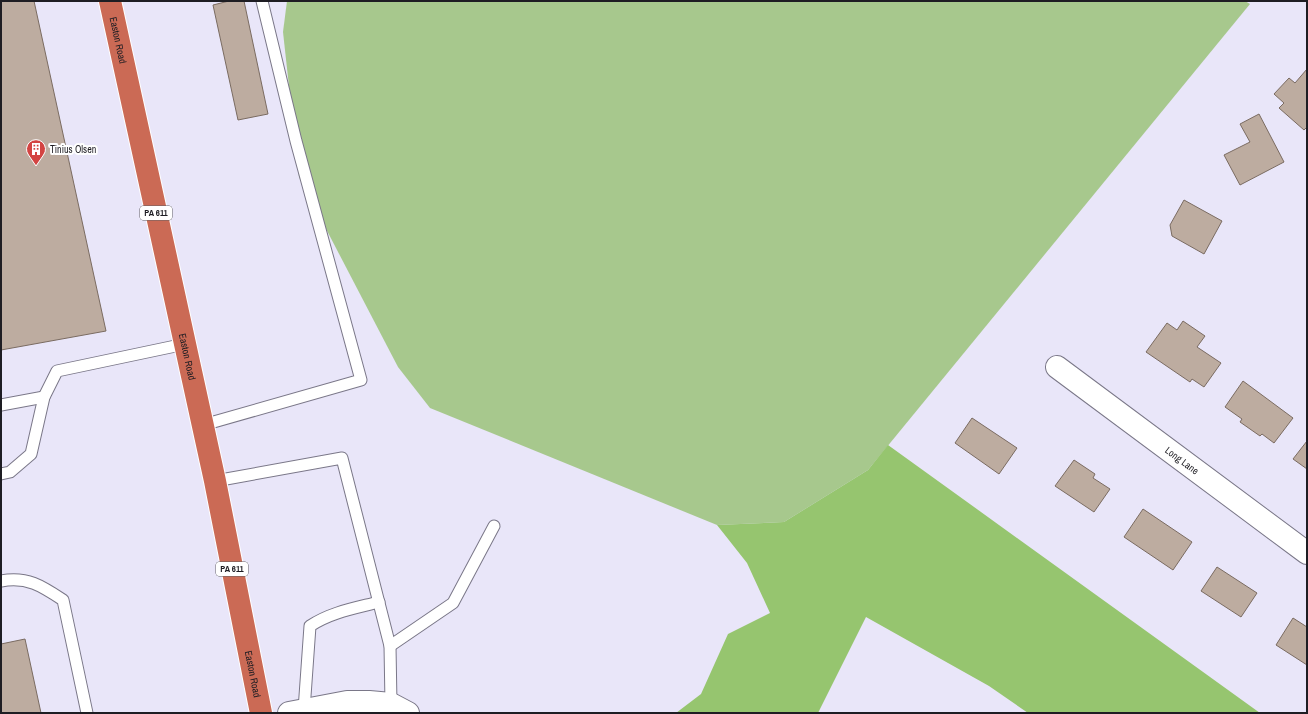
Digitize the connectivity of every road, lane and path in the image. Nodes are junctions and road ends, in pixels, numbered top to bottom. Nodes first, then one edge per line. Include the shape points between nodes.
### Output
1 (110, 1) edge
2 (262, 1) edge
3 (185, 344) junction
4 (1057, 367) dead end
5 (44, 398) junction
6 (1, 405) edge
7 (203, 425) junction
8 (1, 474) edge
9 (215, 481) junction
10 (494, 526) dead end
11 (1307, 552) edge
12 (1, 581) edge
13 (379, 602) junction
14 (390, 646) junction
15 (400, 709) edge
16 (296, 711) edge
17 (87, 713) edge
18 (261, 713) edge

1 - 3 highway, Easton Road / PA 611
2 - 7 lane via 294,134 360,380
3 - 5 lane via 57,371
3 - 7 highway, Easton Road / PA 611
4 - 11 street, Long Lane
5 - 6 lane
5 - 8 lane via 31,454 10,472
7 - 9 highway, Easton Road / PA 611
9 - 13 lane via 342,458
9 - 18 highway, Easton Road / PA 611
10 - 14 lane via 453,604
12 - 17 lane via 28,581 44,587 63,600
13 - 14 lane
13 - 16 lane via 336,614 310,626
14 - 15 lane
15 - 16 street via 369,702 347,702

